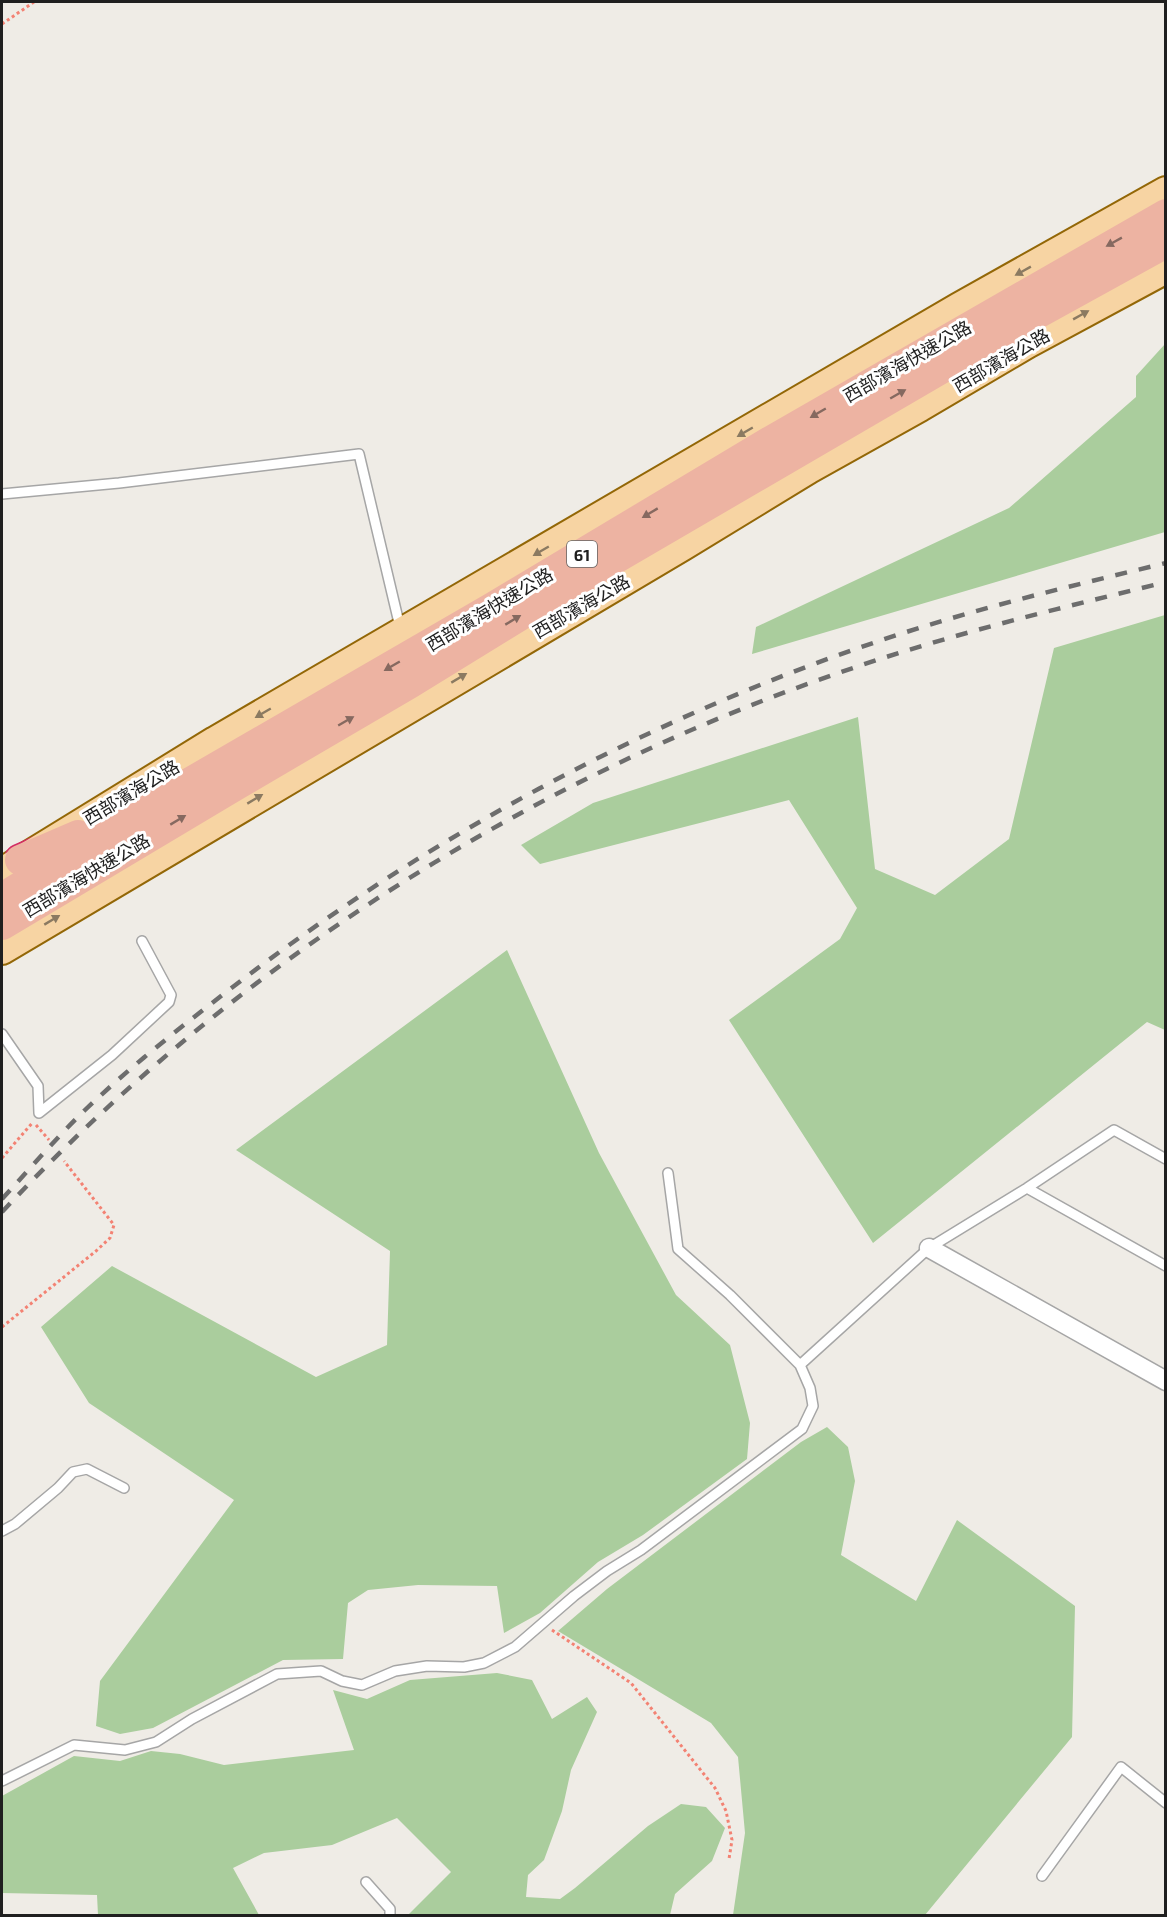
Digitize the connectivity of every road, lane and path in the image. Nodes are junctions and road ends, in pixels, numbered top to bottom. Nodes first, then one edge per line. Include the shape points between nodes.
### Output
1 (34, 2) edge
2 (2, 24) edge
3 (1166, 191) edge
4 (1166, 214) edge
5 (1166, 243) edge
6 (1166, 269) edge
7 (808, 469) junction
8 (2, 494) edge
9 (567, 587) junction
10 (402, 633) junction
11 (168, 795) junction
12 (11, 866) edge
13 (2, 898) edge
14 (2, 926) edge
15 (142, 941) dead end
16 (2, 950) edge
17 (2, 1034) edge
18 (49, 1140) dead end
19 (2, 1158) edge
20 (1166, 1159) edge
21 (64, 1161) dead end
22 (668, 1173) dead end
23 (1027, 1188) junction
24 (929, 1248) junction
25 (1166, 1266) edge
26 (2, 1327) edge
27 (800, 1365) junction
28 (1166, 1381) edge
29 (124, 1488) dead end
30 (2, 1531) edge
31 (543, 1624) junction
32 (2, 1781) edge
33 (1166, 1803) edge
34 (729, 1859) dead end
35 (1042, 1876) dead end
36 (366, 1882) dead end
37 (390, 1916) edge

1 - 2 path
3 -> 10 main road, 西部濱海公路 / 61 via 959,307
4 -> 11 highway, 西部濱海快速公路 / 61
9 -> 5 highway, 西部濱海快速公路 / 61 via 991,339
7 -> 6 main road, 西部濱海公路 / 61
7 - 9 highway
16 -> 7 main road, 西部濱海公路 / 61
8 - 10 lane via 359,454
14 -> 9 highway, 西部濱海快速公路 / 61
10 -> 12 main road, 西部濱海公路 / 61
11 - 12 highway
11 - 13 highway, 西部濱海快速公路 / 61
15 - 17 lane via 171,995 169,1002 112,1055 39,1113 38,1086
18 - 19 path via 33,1121
20 - 23 lane via 1114,1130
21 - 26 path via 114,1225 110,1238
22 - 27 lane via 678,1249
23 - 24 lane
23 - 25 lane
24 - 27 lane
24 - 28 street
27 - 31 lane via 813,1406 802,1429 599,1577
29 - 30 lane via 87,1469 73,1473
31 - 32 lane via 515,1647 484,1664 395,1671 362,1685 321,1671 277,1674 156,1742 124,1750 74,1745
31 - 34 path via 631,1683 715,1788 726,1811 732,1840
33 - 35 lane via 1121,1767
36 - 37 lane via 390,1909

